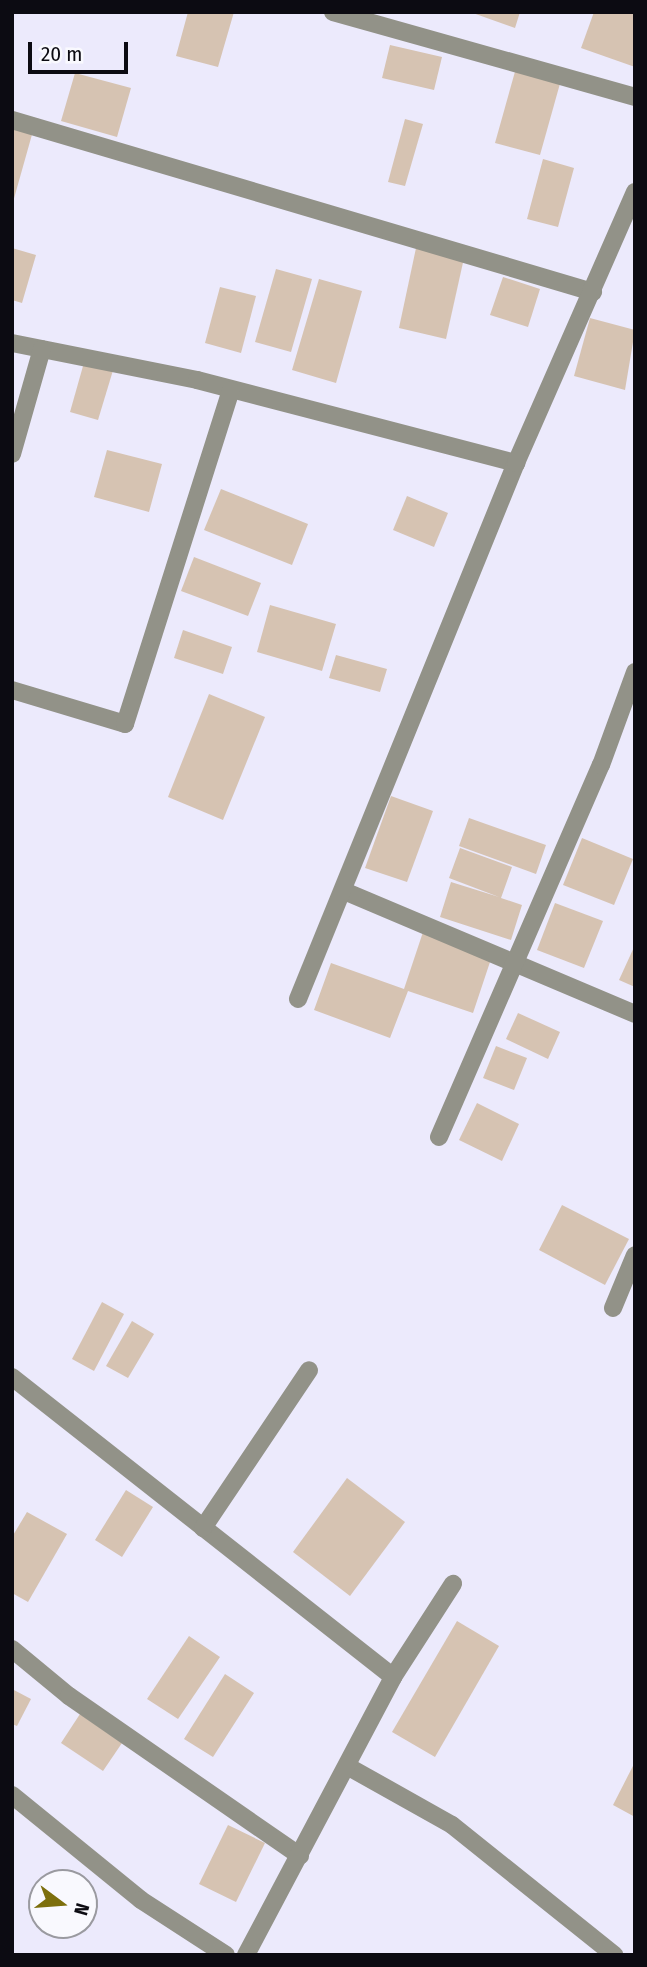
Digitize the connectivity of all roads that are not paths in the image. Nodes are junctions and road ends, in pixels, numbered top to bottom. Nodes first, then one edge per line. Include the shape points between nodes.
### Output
1 (333, 12) edge
2 (635, 97) edge
3 (12, 120) edge
4 (635, 191) edge
5 (593, 292) junction
6 (12, 343) edge
7 (42, 349) junction
8 (231, 390) junction
9 (12, 454) edge
10 (516, 463) junction
11 (635, 672) edge
12 (12, 690) edge
13 (344, 891) junction
14 (515, 965) junction
15 (298, 999) dead end
16 (635, 1014) edge
17 (439, 1137) dead end
18 (635, 1255) edge
19 (613, 1308) dead end
20 (309, 1370) dead end
21 (12, 1377) edge
22 (203, 1528) junction
23 (453, 1584) dead end
24 (12, 1649) edge
25 (393, 1678) junction
26 (347, 1766) junction
27 (12, 1795) edge
28 (300, 1856) junction
29 (226, 1955) edge
30 (246, 1955) edge
31 (614, 1955) edge

1 - 2 street
3 - 5 street
4 - 5 street
5 - 10 street
6 - 7 street
7 - 8 street
7 - 9 street
8 - 10 street
8 - 12 street via 125,724
10 - 13 street
11 - 14 street
13 - 14 street
13 - 15 street
14 - 16 street
14 - 17 street
18 - 19 street
20 - 22 street
21 - 22 street
22 - 25 street
23 - 25 street
24 - 28 street via 69,1696
25 - 26 street
26 - 28 street
26 - 31 street via 452,1825
27 - 29 street via 141,1900
28 - 30 street

